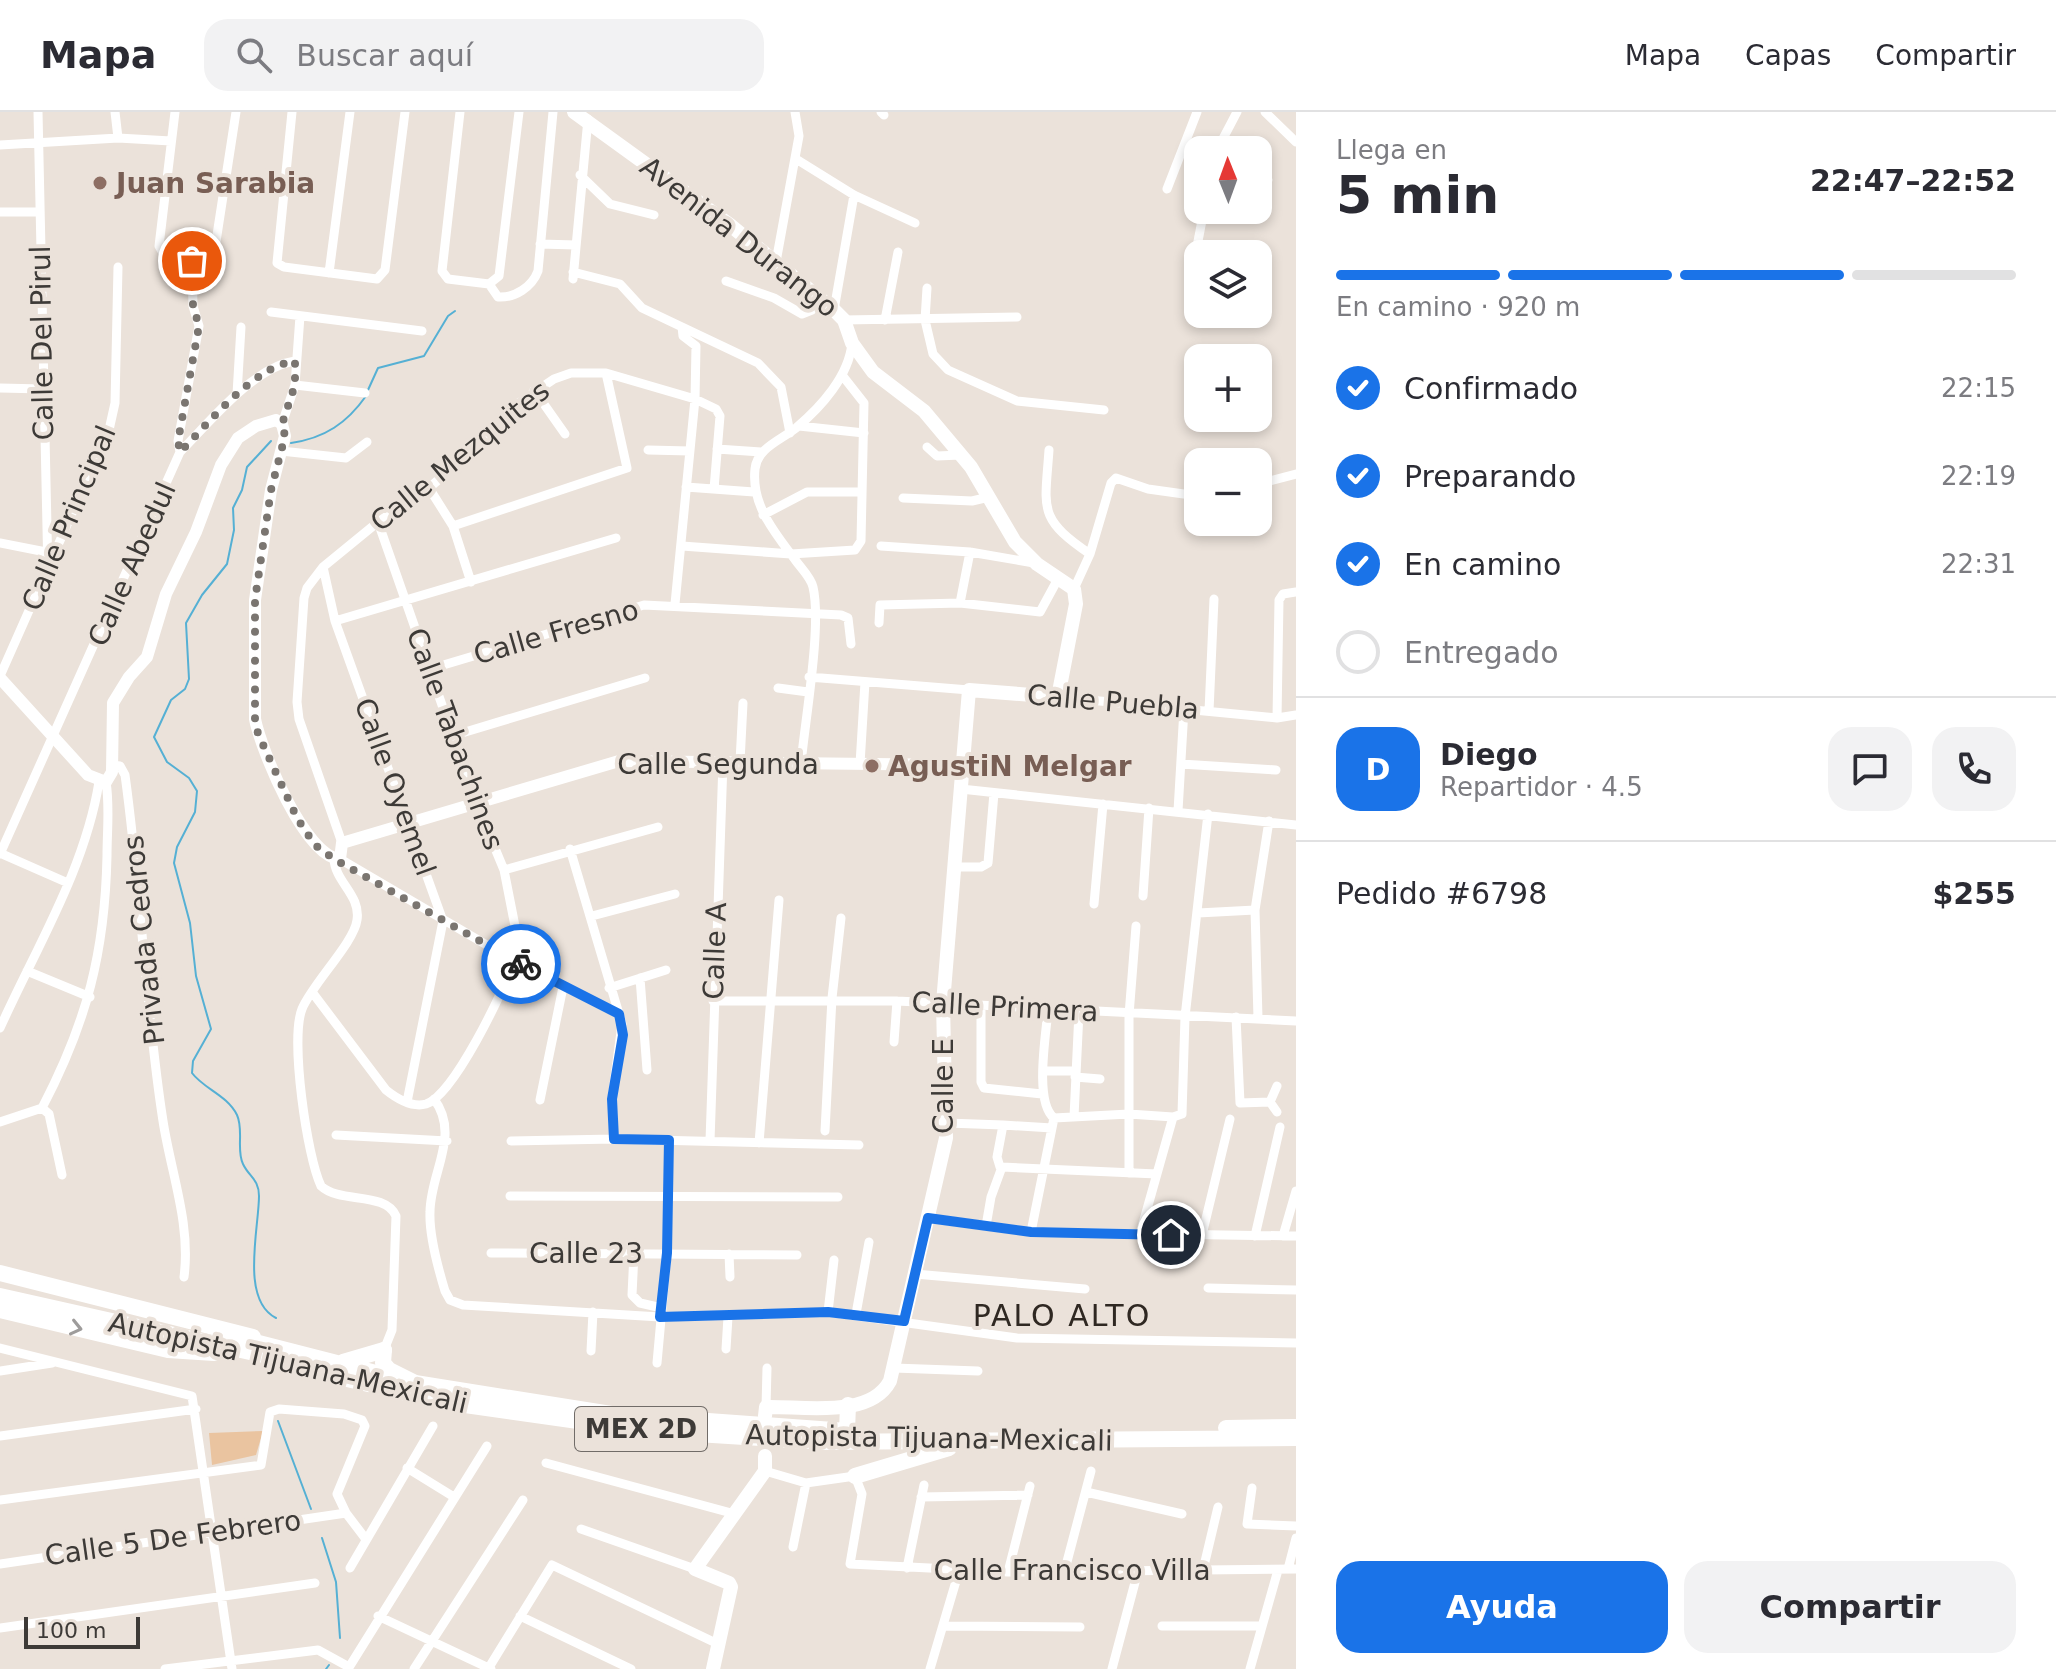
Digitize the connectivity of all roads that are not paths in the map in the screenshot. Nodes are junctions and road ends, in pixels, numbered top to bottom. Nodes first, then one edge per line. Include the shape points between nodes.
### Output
1 (38, 112) edge
2 (115, 112) edge
3 (175, 112) edge
4 (236, 112) edge
5 (292, 112) edge
6 (350, 112) edge
7 (405, 112) edge
8 (460, 112) edge
9 (519, 112) edge
10 (553, 112) edge
11 (795, 112) edge
12 (1197, 112) edge
13 (1237, 112) edge
14 (1265, 112) edge
15 (581, 116) edge
16 (1227, 136) edge
17 (118, 138) junction
18 (171, 141) junction
19 (1296, 142) edge
20 (39, 143) junction
21 (0, 145) edge
22 (796, 159) junction
23 (580, 175) junction
24 (1167, 189) dead end
25 (854, 195) junction
26 (0, 212) edge
27 (40, 212) junction
28 (654, 215) dead end
29 (915, 223) dead end
30 (540, 244) junction
31 (576, 245) junction
32 (215, 248) dead end
33 (898, 252) dead end
34 (776, 262) junction
35 (118, 267) dead end
36 (329, 273) junction
37 (726, 281) dead end
38 (492, 282) junction
39 (927, 288) dead end
40 (820, 298) junction
41 (271, 312) dead end
42 (839, 315) junction
43 (300, 316) junction
44 (1017, 317) dead end
45 (885, 320) junction
46 (925, 320) junction
47 (241, 327) dead end
48 (682, 327) junction
49 (422, 331) dead end
50 (852, 343) junction
51 (295, 361) junction
52 (606, 373) junction
53 (842, 375) junction
54 (295, 385) junction
55 (0, 388) edge
56 (43, 389) junction
57 (534, 390) junction
58 (365, 393) dead end
59 (237, 394) junction
60 (695, 399) junction
61 (1104, 410) dead end
62 (282, 424) junction
63 (799, 426) junction
64 (790, 433) junction
65 (864, 433) junction
66 (565, 434) dead end
67 (367, 442) dead end
68 (927, 447) dead end
69 (717, 449) junction
70 (648, 450) dead end
71 (1049, 450) dead end
72 (281, 451) junction
73 (690, 451) junction
74 (180, 452) junction
75 (761, 452) junction
76 (961, 455) junction
77 (1296, 474) edge
78 (1272, 480) edge
79 (686, 487) junction
80 (429, 488) junction
81 (714, 489) junction
82 (754, 492) junction
83 (861, 492) junction
84 (1184, 495) edge
85 (989, 497) junction
86 (903, 498) dead end
87 (763, 515) junction
88 (378, 522) junction
89 (453, 526) junction
90 (616, 538) dead end
91 (0, 543) edge
92 (682, 546) junction
93 (881, 546) dead end
94 (46, 552) junction
95 (970, 552) junction
96 (791, 554) junction
97 (1090, 554) junction
98 (1037, 564) junction
99 (323, 567) junction
100 (48, 574) junction
101 (1059, 577) junction
102 (471, 582) junction
103 (1074, 589) junction
104 (1296, 592) edge
105 (1214, 599) dead end
106 (405, 601) junction
107 (960, 603) junction
108 (675, 604) junction
109 (815, 616) junction
110 (335, 621) junction
111 (879, 623) dead end
112 (851, 644) dead end
113 (430, 669) junction
114 (0, 677) edge
115 (809, 677) junction
116 (645, 678) dead end
117 (865, 682) junction
118 (778, 688) dead end
119 (969, 690) junction
120 (808, 692) junction
121 (1058, 697) junction
122 (743, 703) dead end
123 (1184, 709) junction
124 (1209, 711) junction
125 (1296, 715) edge
126 (1277, 718) junction
127 (452, 736) junction
128 (53, 737) junction
129 (723, 762) junction
130 (740, 762) junction
131 (801, 764) junction
132 (860, 764) junction
133 (1181, 764) junction
134 (112, 765) junction
135 (963, 765) junction
136 (1276, 770) dead end
137 (102, 782) junction
138 (961, 789) junction
139 (994, 793) junction
140 (1103, 804) junction
141 (477, 805) junction
142 (1149, 808) junction
143 (1178, 811) junction
144 (1208, 814) junction
145 (1269, 821) junction
146 (410, 823) junction
147 (1296, 825) edge
148 (658, 827) dead end
149 (342, 843) junction
150 (570, 849) junction
151 (0, 854) edge
152 (337, 859) junction
153 (954, 867) junction
154 (504, 870) junction
155 (68, 883) junction
156 (675, 894) dead end
157 (1143, 896) dead end
158 (779, 900) dead end
159 (1094, 904) dead end
160 (1255, 910) junction
161 (1198, 913) junction
162 (592, 916) junction
163 (841, 918) dead end
164 (443, 921) junction
165 (1136, 926) dead end
166 (511, 959) junction
167 (666, 970) dead end
168 (27, 971) junction
169 (640, 978) junction
170 (563, 987) junction
171 (609, 988) junction
172 (312, 992) junction
173 (90, 997) junction
174 (832, 1000) junction
175 (713, 1001) junction
176 (771, 1001) junction
177 (897, 1001) junction
178 (943, 1003) junction
179 (981, 1006) junction
180 (1048, 1010) junction
181 (1079, 1012) junction
182 (619, 1014) junction
183 (1129, 1015) junction
184 (1185, 1017) junction
185 (1236, 1017) junction
186 (1258, 1018) junction
187 (1296, 1021) edge
188 (1, 1023) edge
189 (894, 1042) dead end
190 (647, 1070) dead end
191 (1044, 1071) junction
192 (1075, 1074) junction
193 (1100, 1079) dead end
194 (1277, 1086) dead end
195 (1042, 1094) junction
196 (434, 1099) junction
197 (540, 1100) dead end
198 (407, 1102) junction
199 (1270, 1102) junction
200 (42, 1108) junction
201 (1277, 1112) dead end
202 (1129, 1114) junction
203 (1177, 1116) junction
204 (1074, 1117) junction
205 (1230, 1119) dead end
206 (0, 1122) edge
207 (947, 1123) junction
208 (1053, 1123) junction
209 (1003, 1125) junction
210 (1280, 1127) dead end
211 (825, 1131) dead end
212 (336, 1135) dead end
213 (614, 1139) junction
214 (669, 1140) junction
215 (447, 1141) junction
216 (511, 1141) dead end
217 (710, 1141) junction
218 (759, 1143) junction
219 (859, 1145) dead end
220 (1000, 1167) junction
221 (1043, 1169) junction
222 (1129, 1173) junction
223 (1157, 1174) junction
224 (62, 1175) dead end
225 (1296, 1191) edge
226 (510, 1196) dead end
227 (669, 1196) junction
228 (838, 1197) dead end
229 (928, 1218) junction
230 (986, 1226) junction
231 (1031, 1232) junction
232 (1140, 1234) junction
233 (1202, 1235) junction
234 (1255, 1236) junction
235 (1283, 1236) junction
236 (1296, 1236) edge
237 (869, 1242) dead end
238 (491, 1253) dead end
239 (634, 1253) junction
240 (667, 1253) junction
241 (729, 1254) junction
242 (797, 1255) dead end
243 (834, 1260) dead end
244 (0, 1273) edge
245 (915, 1274) junction
246 (184, 1277) dead end
247 (730, 1277) dead end
248 (0, 1286) edge
249 (1208, 1288) dead end
250 (1085, 1289) dead end
251 (1296, 1290) edge
252 (0, 1296) edge
253 (0, 1310) edge
254 (593, 1312) junction
255 (661, 1312) junction
256 (828, 1312) junction
257 (856, 1314) junction
258 (728, 1317) junction
259 (904, 1321) junction
260 (1296, 1343) edge
261 (0, 1348) edge
262 (726, 1349) dead end
263 (384, 1350) junction
264 (591, 1351) dead end
265 (276, 1352) junction
266 (59, 1362) junction
267 (333, 1363) junction
268 (657, 1363) dead end
269 (767, 1368) dead end
270 (894, 1368) junction
271 (0, 1371) edge
272 (978, 1371) dead end
273 (415, 1383) junction
274 (848, 1405) junction
275 (196, 1409) junction
276 (765, 1411) joint
277 (433, 1426) dead end
278 (1296, 1427) edge
279 (847, 1431) junction
280 (0, 1436) edge
281 (1296, 1438) edge
282 (964, 1443) junction
283 (487, 1446) dead end
284 (546, 1463) dead end
285 (765, 1464) joint
286 (407, 1468) junction
287 (1091, 1471) dead end
288 (205, 1472) junction
289 (858, 1480) junction
290 (806, 1483) junction
291 (924, 1485) dead end
292 (1252, 1488) dead end
293 (1086, 1492) junction
294 (454, 1497) junction
295 (921, 1497) junction
296 (0, 1500) edge
297 (523, 1500) dead end
298 (1218, 1507) dead end
299 (346, 1513) junction
300 (735, 1514) junction
301 (1182, 1514) dead end
302 (1296, 1526) edge
303 (581, 1529) dead end
304 (213, 1533) junction
305 (365, 1538) junction
306 (1296, 1538) edge
307 (793, 1547) dead end
308 (0, 1564) edge
309 (350, 1568) dead end
310 (907, 1568) junction
311 (695, 1569) junction
312 (1287, 1569) edge
313 (1203, 1570) junction
314 (959, 1571) junction
315 (1138, 1571) junction
316 (1008, 1572) junction
317 (1064, 1573) junction
318 (315, 1583) dead end
319 (222, 1596) junction
320 (378, 1616) junction
321 (520, 1616) junction
322 (944, 1626) junction
323 (1162, 1626) dead end
324 (1262, 1626) junction
325 (1080, 1627) dead end
326 (0, 1628) edge
327 (430, 1642) junction
328 (718, 1644) junction
329 (232, 1664) edge
330 (348, 1668) edge
331 (165, 1669) edge
332 (414, 1669) edge
333 (489, 1669) edge
334 (631, 1669) edge
335 (713, 1669) edge
336 (930, 1669) edge
337 (1112, 1669) edge
338 (1250, 1669) edge

1 - 20 street, Calle Del Pirul
2 - 17 street
3 - 18 street
4 - 32 street
5 - 36 street via 277,263
6 - 36 street
7 - 36 street via 384,275 377,279
8 - 38 street via 443,276
9 - 38 street
10 - 30 street
11 - 22 street
12 - 24 street
13 - 16 street
14 - 19 street
15 - 23 street
15 - 34 main road, Avenida Durango
17 - 18 street
17 - 20 street
18 - 74 street, Calle Abedul via 159,246 163,253 190,258 199,326
20 - 21 street
20 - 27 street, Calle Del Pirul
22 - 25 street
22 - 34 street
23 - 28 street via 610,204
23 - 31 street
25 - 29 street
25 - 42 street
26 - 27 street
27 - 56 street, Calle Del Pirul
30 - 31 street
30 - 38 street via 538,271 524,289 498,297
31 - 48 street via 573,275 620,284 642,308
33 - 45 street
34 - 40 main road, Avenida Durango
35 - 100 street, Calle Principal via 115,403 109,430
37 - 40 street via 802,314
39 - 46 street
40 - 42 main road, Avenida Durango
41 - 43 street
42 - 45 street
42 - 50 main road, Avenida Durango
43 - 49 street
43 - 51 street
44 - 46 street
45 - 46 street
46 - 61 street via 933,354 948,370 1017,401
47 - 59 street
48 - 60 street via 683,336 696,346
48 - 64 street via 773,374 781,387
50 - 53 street
50 - 76 main road, Avenida Durango via 873,372 924,411
51 - 54 street
51 - 59 street via 283,363
52 - 57 street, Calle Mezquites via 571,373
52 - 60 street, Calle Mezquites
52 - 89 street via 627,468
53 - 63 street
53 - 65 street via 864,403
54 - 58 street
54 - 62 street
55 - 56 street
56 - 94 street, Calle Del Pirul
57 - 66 street
57 - 80 street, Calle Mezquites
59 - 74 street
60 - 69 street, Calle Mezquites via 720,416
60 - 73 street
62 - 72 street
62 - 134 street via 265,421 238,438 221,465 166,594 147,657 113,703
63 - 64 street
63 - 65 street
64 - 75 street
65 - 83 street
67 - 72 street via 346,458
68 - 76 street via 937,456
69 - 75 street
69 - 81 street
70 - 73 street
71 - 97 street via 1049,520
72 - 152 street via 255,600 255,719 297,818 315,845
73 - 79 street
74 - 128 street, Calle Abedul
75 - 82 street
76 - 85 main road, Avenida Durango
77 - 78 street
79 - 81 street
79 - 92 street
80 - 88 street, Calle Mezquites
80 - 89 street
81 - 82 street
82 - 87 street
83 - 87 street via 807,492
83 - 96 street via 861,541 855,550
84 - 97 street via 1122,478 1111,483
85 - 86 street
85 - 98 main road, Avenida Durango via 1015,542
87 - 96 street
88 - 99 street, Calle Mezquites
88 - 106 street, Calle Tabachines
89 - 102 street
90 - 102 street
91 - 94 street
92 - 96 street
92 - 108 street
93 - 95 street
94 - 100 street, Calle Del Pirul
95 - 98 street
95 - 107 street
96 - 109 street via 813,584
97 - 103 street
98 - 101 main road, Avenida Durango
99 - 110 street, Calle Oyemel
99 - 149 street, Calle Mezquites via 307,588 297,702
100 - 114 street, Calle Principal
101 - 103 main road, Avenida Durango
101 - 107 street via 1040,612
102 - 106 street
103 - 121 main road via 1076,604
104 - 126 street via 1279,600
105 - 124 street
106 - 110 street
106 - 113 street, Calle Tabachines
107 - 111 street via 880,605
108 - 109 street, Calle Fresno
108 - 113 street, Calle Fresno via 644,605
109 - 112 street, Calle Fresno via 848,618
109 - 115 street
110 - 146 street, Calle Oyemel
113 - 127 street, Calle Tabachines
114 - 128 street
115 - 117 street, Calle Puebla
115 - 120 street
116 - 127 street
117 - 119 street, Calle Puebla
117 - 132 street
118 - 120 street
119 - 121 main road, Calle Puebla
119 - 135 main road, Calle E
120 - 131 street
121 - 123 street, Calle Puebla
122 - 130 street
123 - 124 street, Calle Puebla
123 - 133 street
124 - 126 street, Calle Puebla
125 - 126 street, Calle Puebla
127 - 141 street, Calle Tabachines
128 - 137 street
128 - 151 street, Calle Abedul
129 - 130 street, Calle Segunda
129 - 141 street, Calle Segunda via 619,761
129 - 175 street, Calle A
130 - 131 street, Calle Segunda
131 - 132 street, Calle Segunda
132 - 135 street, Calle Segunda
133 - 136 street
133 - 143 street
134 - 137 street
134 - 246 street, Privada Cedros via 120,766 125,775 163,1122 179,1194
135 - 138 main road, Calle E
137 - 155 street
137 - 173 street via 105,920
138 - 139 street
138 - 153 main road, Calle E
139 - 140 street
139 - 153 street via 988,863
140 - 142 street
140 - 159 street
141 - 146 street, Calle Segunda
141 - 154 street, Calle Tabachines
142 - 143 street
142 - 157 street
143 - 144 street
144 - 145 street
144 - 161 street
145 - 147 street
145 - 160 street
146 - 149 street, Calle Segunda
146 - 164 street, Calle Oyemel
148 - 150 street
149 - 152 street
150 - 154 street
150 - 162 street
151 - 155 street
152 - 164 street
152 - 172 street via 334,870 356,902 357,921
153 - 178 main road, Calle E
154 - 166 street, Calle Tabachines via 515,926
155 - 168 street
156 - 162 street
158 - 176 street
160 - 161 street
160 - 186 street
161 - 184 street
162 - 171 street
163 - 174 street
164 - 166 street
164 - 198 street, Calle Oyemel
165 - 183 street
166 - 170 street
166 - 196 street, Calle Tabachines via 485,1031
167 - 169 street
168 - 173 street
168 - 188 street
169 - 171 street
169 - 190 street
170 - 182 street
170 - 197 street
171 - 182 street
172 - 198 street via 386,1090
172 - 263 street via 295,1041 318,1178 328,1192 384,1204 396,1216 392,1330
173 - 200 street
174 - 176 street, Calle Primera
174 - 177 street, Calle Primera
174 - 211 street
175 - 176 street, Calle Primera
175 - 217 street, Calle A
176 - 218 street
177 - 178 street, Calle Primera
177 - 189 street
178 - 179 street, Calle Primera
178 - 207 main road, Calle E
179 - 180 street, Calle Primera
179 - 195 street via 984,1088
180 - 181 street, Calle Primera
180 - 191 street
181 - 183 street, Calle Primera
181 - 192 street
182 - 213 street via 623,1035 612,1099
183 - 184 street, Calle Primera
183 - 202 street
184 - 185 street, Calle Primera
184 - 203 street
185 - 186 street, Calle Primera
185 - 199 street via 1240,1103
186 - 187 street, Calle Primera
191 - 192 street
191 - 195 street
192 - 193 street
192 - 204 street
194 - 199 street
195 - 208 street
196 - 198 street via 420,1105
196 - 215 street
199 - 201 street
200 - 206 street
200 - 224 street via 49,1114
202 - 203 street
202 - 204 street
202 - 222 street
203 - 223 street
204 - 208 street
205 - 233 street
207 - 209 street
207 - 229 main road, Calle E
208 - 209 street
208 - 221 street
209 - 220 street
210 - 234 street
212 - 215 street
213 - 214 street
213 - 216 street
214 - 217 street
214 - 227 street
215 - 254 street via 430,1214 450,1300
217 - 218 street
218 - 219 street
220 - 221 street
220 - 230 street
221 - 222 street
221 - 231 street
222 - 223 street
223 - 232 street
225 - 235 street
226 - 227 street
227 - 228 street
227 - 240 street
229 - 230 street
229 - 245 main road, Calle E
230 - 231 street
231 - 232 street
232 - 233 street
233 - 234 street
234 - 235 street
235 - 236 street
237 - 257 street
238 - 239 street, Calle 23
239 - 240 street, Calle 23
239 - 255 street via 632,1295
240 - 241 street, Calle 23
240 - 255 street
241 - 242 street, Calle 23
241 - 247 street
243 - 256 street
244 - 265 highway
245 - 250 street
245 - 259 main road, Calle E
248 - 265 highway, Autopista Tijuana-Mexicali / MEX 2D
249 - 251 street
252 - 265 highway, Autopista Tijuana-Mexicali / MEX 2D
253 -> 265 highway via 168,1350
254 - 255 street
254 - 264 street
255 - 258 street
255 - 268 street
256 - 257 street
256 - 258 street
257 - 259 street
258 - 262 street
259 - 260 street via 1017,1338
259 - 270 main road, Calle E
261 - 266 street
263 - 267 highway
263 - 273 highway via 383,1363 389,1370
265 - 267 highway, Autopista Tijuana-Mexicali / MEX 2D
265 - 282 highway, Autopista Tijuana-Mexicali / MEX 2D via 343,1378 444,1402 649,1431 824,1442
266 - 271 street
266 - 275 street via 192,1396
267 - 273 highway, Autopista Tijuana-Mexicali / MEX 2D
269 - 276 street
270 - 272 street
270 - 274 main road, Calle E via 884,1393
273 - 279 highway, Autopista Tijuana-Mexicali / MEX 2D via 611,1414
274 - 276 main road, Calle E
274 - 279 highway
275 - 280 street
275 - 288 street
277 - 286 street
278 - 279 highway, Autopista Tijuana-Mexicali / MEX 2D
281 - 282 highway, Autopista Tijuana-Mexicali / MEX 2D
282 - 289 highway
283 - 294 street
284 - 300 street
285 - 290 street
285 - 300 main road
286 - 294 street
286 - 305 street
287 - 293 street
288 - 296 street
288 - 299 street via 263,1464 270,1412 344,1414 365,1423 337,1494
288 - 304 street
289 - 290 street
289 - 310 street, Calle Francisco Villa via 862,1494 849,1562
290 - 307 street
291 - 295 street
292 - 302 street via 1247,1524
293 - 301 street
293 - 317 street
294 - 320 street
295 - 310 street
295 - 316 street via 1029,1490
297 - 327 street
298 - 313 street
299 - 304 street, Calle 5 De Febrero
299 - 305 street
300 - 311 main road
303 - 311 street
304 - 308 street, Calle 5 De Febrero
304 - 319 street
305 - 309 street
306 - 312 street
310 - 314 street, Calle Francisco Villa
311 - 328 main road via 731,1587
312 - 313 street, Calle Francisco Villa
312 - 324 street
313 - 315 street, Calle Francisco Villa
314 - 316 street, Calle Francisco Villa
314 - 322 street
315 - 317 street, Calle Francisco Villa
315 - 337 street
316 - 317 street, Calle Francisco Villa
318 - 319 street
319 - 326 street
319 - 329 street
320 - 327 street
320 - 330 street
321 - 328 street via 552,1565
321 - 333 street
321 - 334 street
322 - 325 street
322 - 336 street
323 - 324 street
324 - 338 street
327 - 332 street
327 - 333 street
328 - 335 main road
329 - 330 street via 318,1650
329 - 331 street

